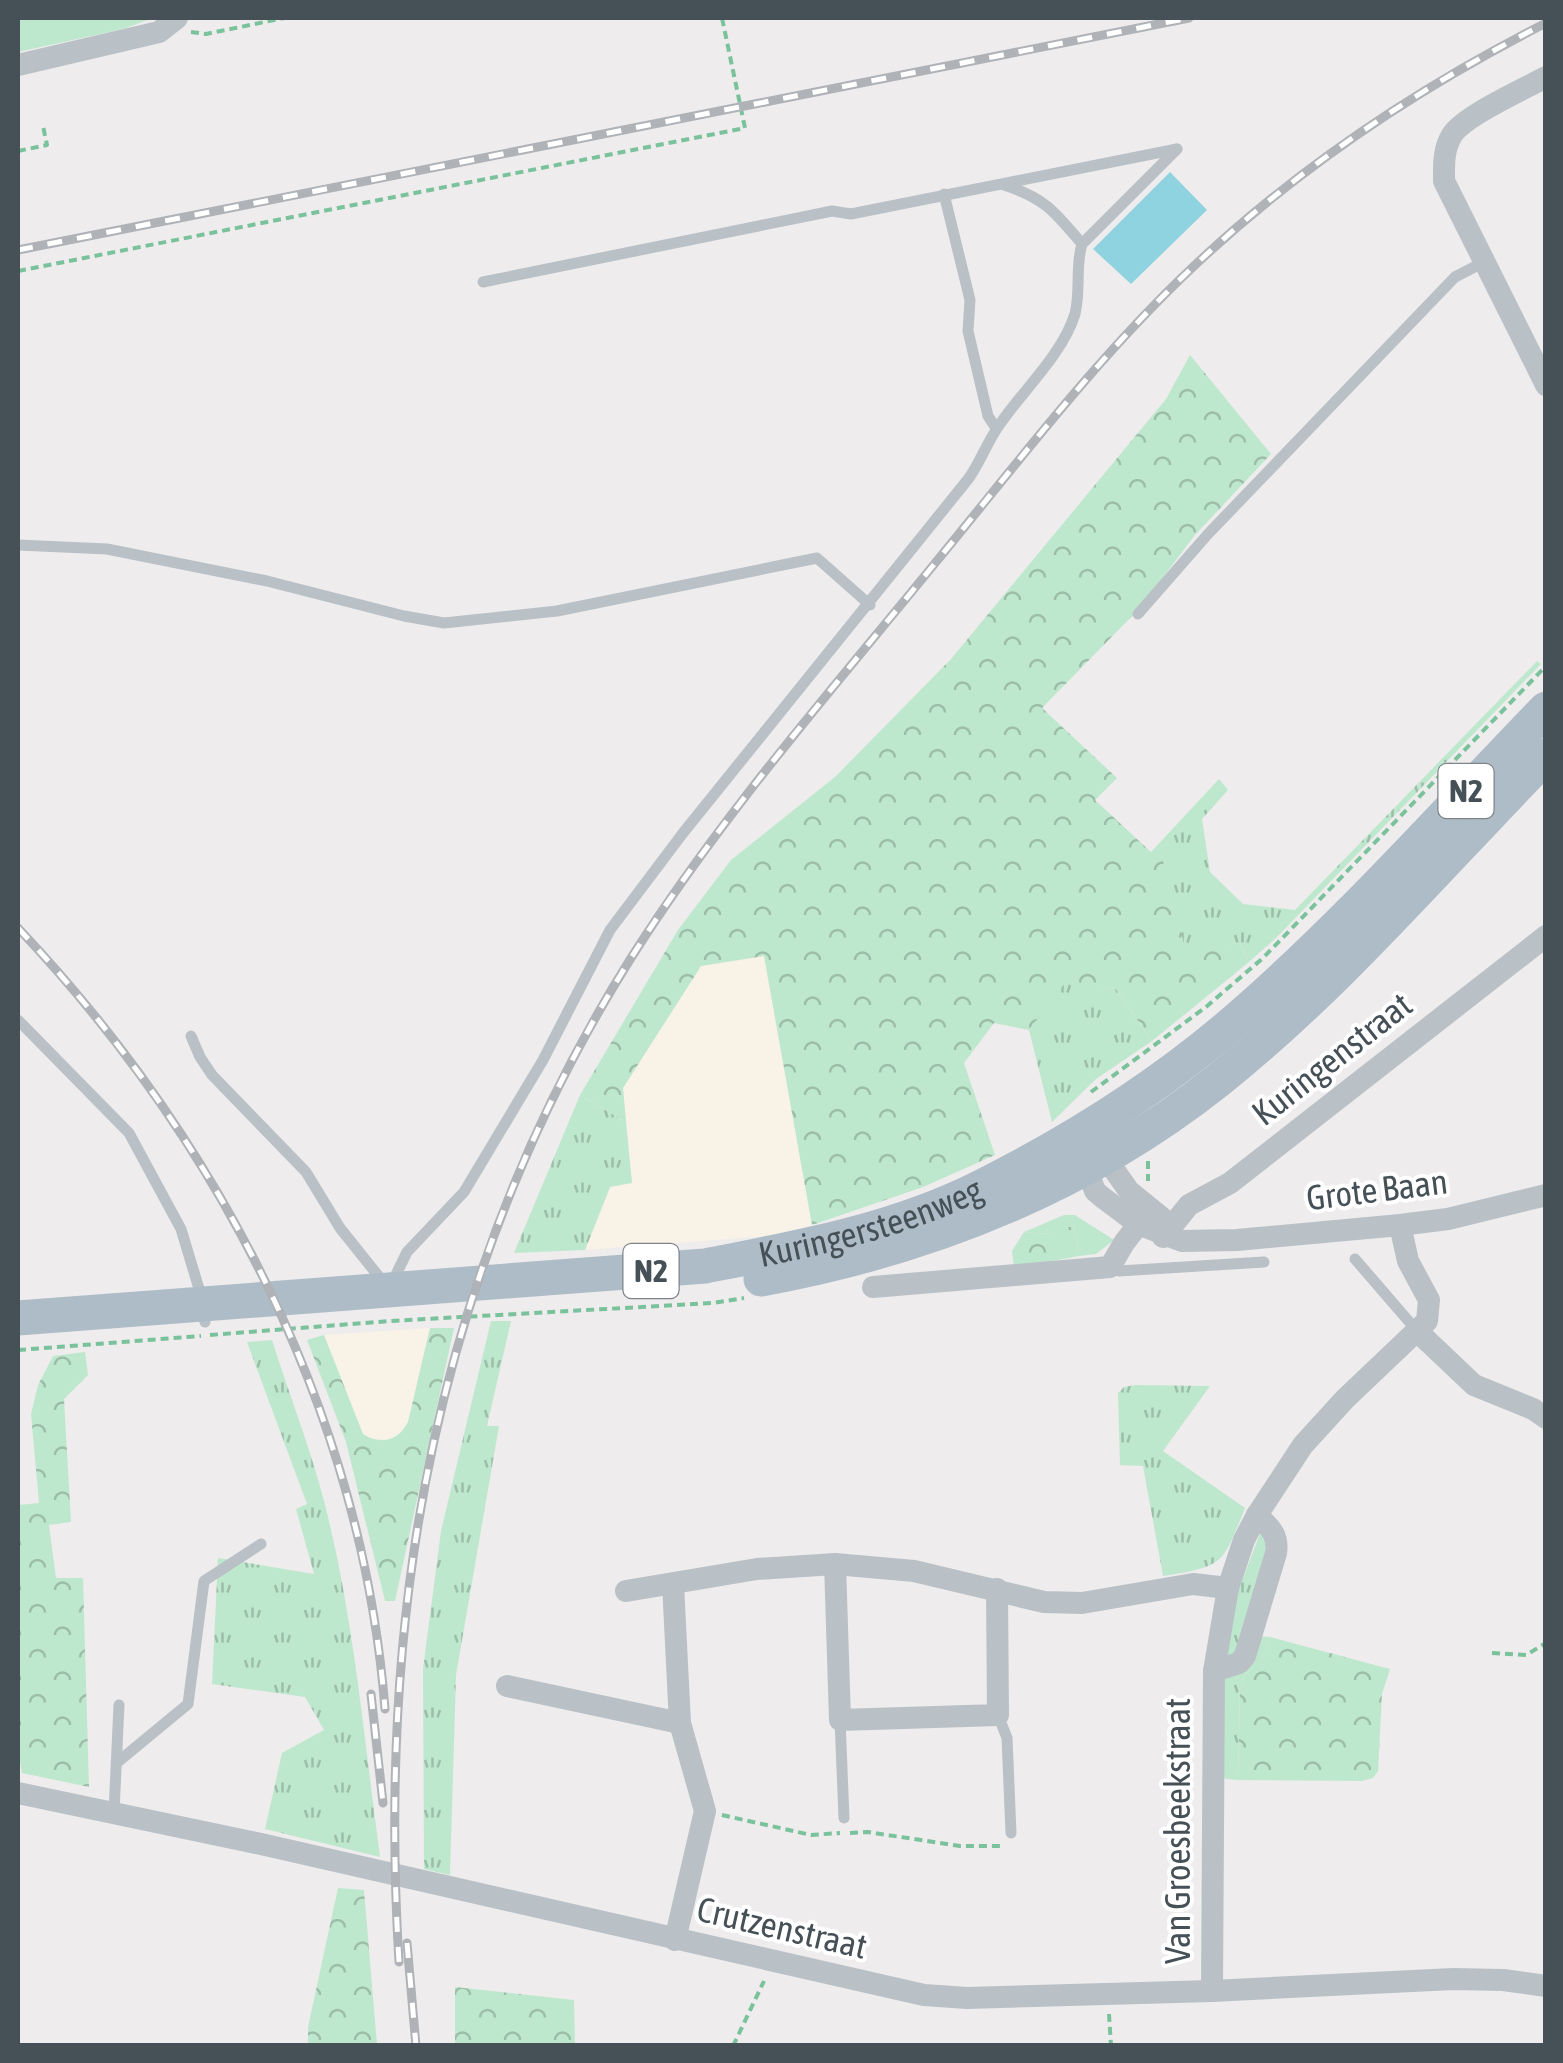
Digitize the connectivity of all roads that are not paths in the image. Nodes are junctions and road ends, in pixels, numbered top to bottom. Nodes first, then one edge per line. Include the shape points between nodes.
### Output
1 (176, 19) edge
2 (18, 65) edge
3 (1546, 77) edge
4 (999, 184) junction
5 (944, 194) junction
6 (1082, 244) junction
7 (1484, 262) junction
8 (483, 282) dead end
9 (1546, 385) edge
10 (996, 428) junction
11 (18, 545) edge
12 (870, 604) junction
13 (1138, 614) dead end
14 (1546, 708) edge
15 (1546, 756) edge
16 (1546, 936) edge
17 (18, 1020) edge
18 (191, 1036) dead end
19 (1086, 1141) junction
20 (1546, 1196) edge
21 (1144, 1217) junction
22 (1400, 1225) junction
23 (1167, 1230) junction
24 (1355, 1259) dead end
25 (1264, 1262) dead end
26 (1110, 1268) junction
27 (873, 1287) dead end
28 (390, 1298) junction
29 (204, 1313) junction
30 (18, 1318) edge
31 (1418, 1332) junction
32 (18, 1338) edge
33 (1546, 1418) edge
34 (1257, 1515) junction
35 (261, 1544) dead end
36 (835, 1564) junction
37 (673, 1584) junction
38 (1228, 1588) junction
39 (997, 1589) junction
40 (626, 1591) dead end
41 (1214, 1670) junction
42 (507, 1686) dead end
43 (119, 1705) dead end
44 (998, 1715) junction
45 (840, 1720) junction
46 (680, 1723) junction
47 (119, 1761) junction
48 (18, 1792) edge
49 (114, 1812) junction
50 (844, 1818) dead end
51 (1011, 1833) road end
52 (675, 1940) junction
53 (1546, 1986) edge
54 (1212, 1991) junction

1 - 2 street via 159,32
3 - 7 street via 1454,132 1444,155 1444,181
4 - 5 lane
4 - 6 lane via 1047,203
4 - 6 lane via 1177,149
5 - 8 lane
5 - 10 lane via 970,300 968,331
6 - 10 lane via 1079,293 1064,340
7 - 9 street
7 - 13 lane via 1455,277
10 - 12 lane via 984,458
11 - 12 lane via 107,550 444,622 557,611 816,558
12 - 28 lane via 610,930 543,1060 464,1192 407,1252
14 - 19 main road, Kuringersteenweg / N2 via 1301,961
15 - 19 main road, Kuringersteenweg / N2 via 1320,990 1213,1084
16 - 23 street, Kuringenstraat via 1230,1183 1189,1205
17 - 29 lane via 129,1133 181,1230
18 - 28 lane via 212,1074 306,1172
19 - 21 street, Grote Baan via 1095,1190
19 - 28 main road, Kuringersteenweg / N2 via 992,1214 835,1266 700,1290
20 - 22 street, Grote Baan
21 - 23 street, Grote Baan
21 - 26 street
22 - 23 street, Grote Baan via 1182,1241
22 - 31 street via 1430,1308
24 - 31 lane
25 - 26 lane
26 - 27 street
28 - 29 main road, Kuringersteenweg / N2
29 - 30 main road, Kuringersteenweg / N2
29 - 32 main road, Kuringersteenweg / N2
31 - 33 street via 1474,1386
31 - 34 street, Van Groesbeekstraat via 1321,1424
34 - 38 street, Van Groesbeekstraat
34 - 41 street, Van Groesbeekstraat via 1272,1529 1276,1553 1246,1656
35 - 47 lane via 204,1581 188,1704
36 - 37 street
36 - 39 street via 914,1571
36 - 45 street
37 - 40 street
37 - 46 street
38 - 39 street via 1192,1584 1082,1603 1044,1602
38 - 41 street, Van Groesbeekstraat
39 - 44 street
41 - 54 street, Van Groesbeekstraat
42 - 46 street
43 - 47 lane
44 - 45 street
44 - 51 lane via 1008,1738
45 - 50 lane
46 - 52 street via 705,1811
47 - 49 lane
48 - 49 street, Crutzenstraat
49 - 52 street, Crutzenstraat
52 - 54 street, Crutzenstraat via 924,1995
53 - 54 street, Crutzenstraat via 1453,1980

